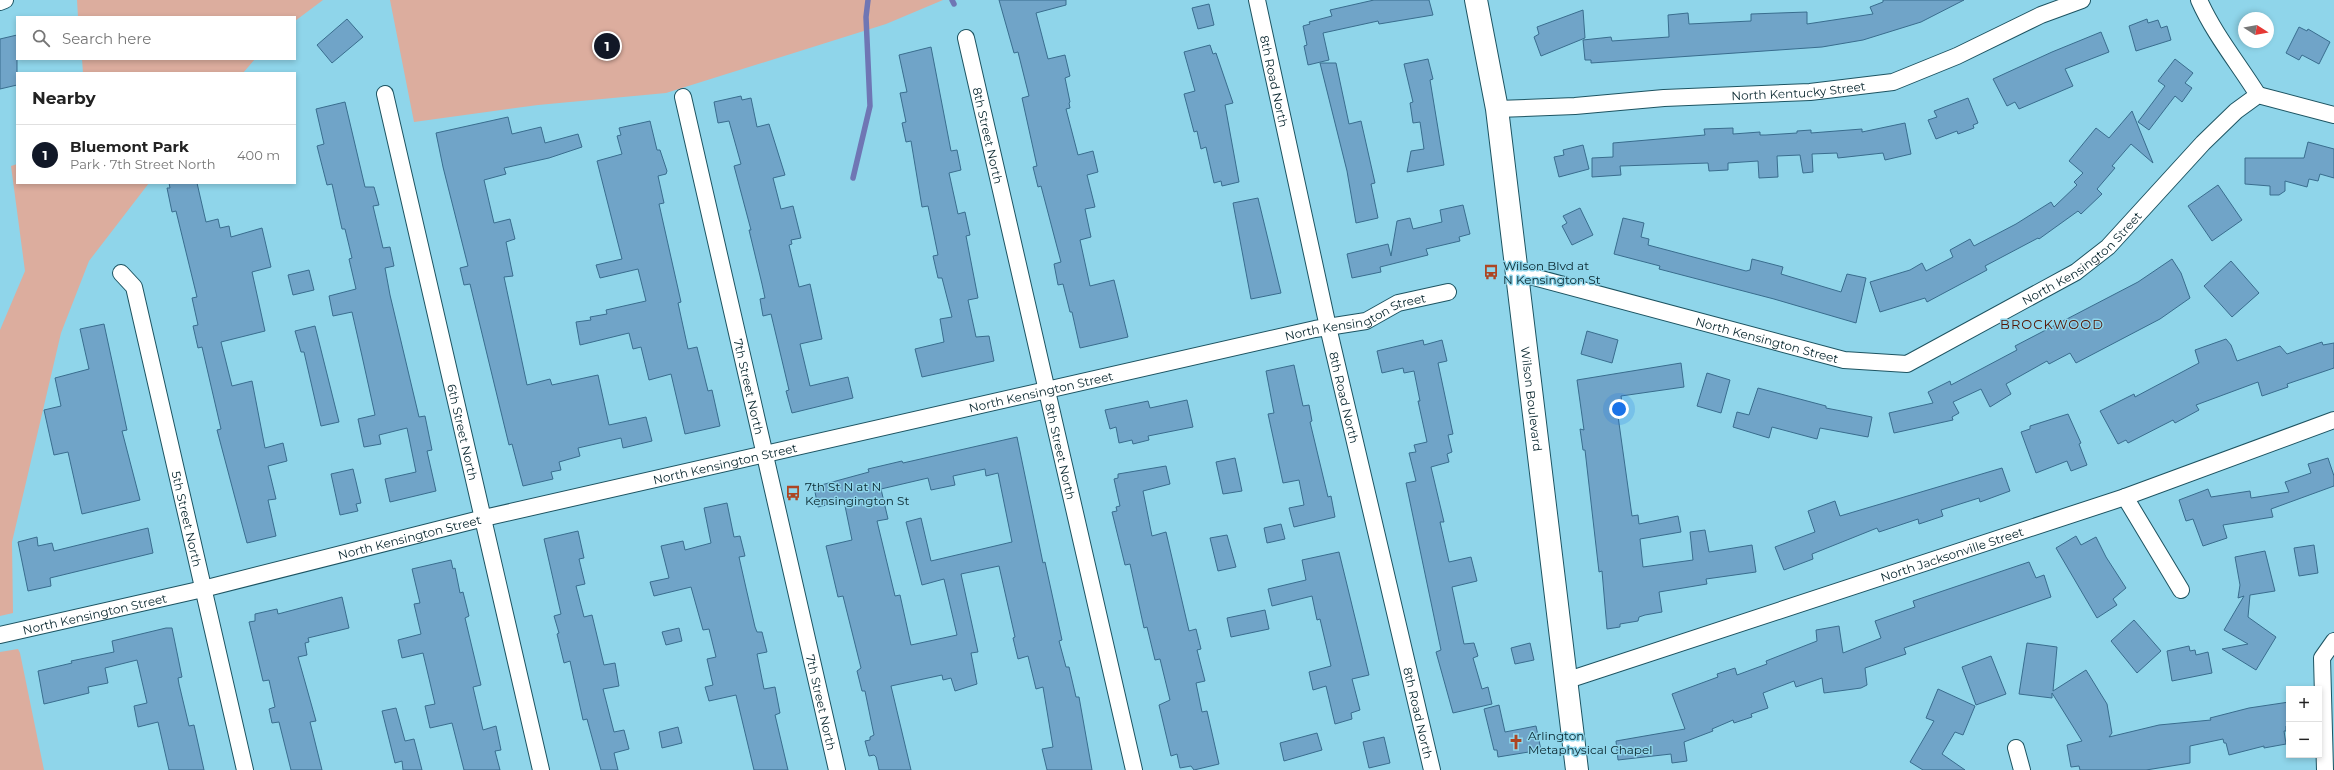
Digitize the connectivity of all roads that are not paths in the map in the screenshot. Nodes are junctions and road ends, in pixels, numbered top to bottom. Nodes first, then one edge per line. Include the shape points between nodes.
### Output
1 (5, 0) edge
2 (1257, 0) edge
3 (1476, 0) edge
4 (1482, 0) edge
5 (2082, 0) edge
6 (2199, 0) edge
7 (0, 2) edge
8 (1483, 28) junction
9 (966, 38) dead end
10 (385, 94) dead end
11 (2258, 95) junction
12 (683, 97) dead end
13 (1497, 109) junction
14 (2334, 115) edge
15 (1516, 272) junction
16 (121, 273) dead end
17 (1448, 292) dead end
18 (1328, 327) junction
19 (1047, 389) junction
20 (2334, 420) edge
21 (764, 456) junction
22 (2125, 497) junction
23 (484, 518) junction
24 (203, 589) junction
25 (2181, 590) dead end
26 (0, 635) edge
27 (2334, 641) edge
28 (1568, 680) junction
29 (2016, 748) dead end
30 (245, 770) edge
31 (541, 770) edge
32 (837, 770) edge
33 (1134, 770) edge
34 (1432, 770) edge
35 (1577, 770) edge
36 (2022, 770) edge
37 (2325, 770) edge

1 - 7 street
2 - 18 street, 8th Road North
3 - 8 main road, Wilson Boulevard
4 - 8 main road, Wilson Boulevard
5 - 13 street, North Kentucky Street via 2041,15 1957,56 1893,82 1810,92
6 - 11 street via 2210,25
8 - 13 main road, Wilson Boulevard
9 - 19 street, 8th Street North
10 - 23 street, 6th Street North
11 - 14 street
11 - 15 street, North Kensington Street via 2236,111 2108,247 2081,268 1907,364 1844,360
12 - 21 street, 7th Street North
13 - 15 main road, Wilson Boulevard
15 - 28 main road, Wilson Boulevard
16 - 24 street, 5th Street North via 134,287
17 - 18 street, North Kensington Street via 1398,303 1366,321
18 - 19 street, North Kensington Street
18 - 34 street, 8th Road North
19 - 21 street, North Kensington Street
19 - 33 street, 8th Street North
20 - 22 street, North Jacksonville Street
21 - 23 street, North Kensington Street
21 - 32 street, 7th Street North
22 - 25 street
22 - 28 street, North Jacksonville Street
23 - 24 street, North Kensington Street
23 - 31 street, 6th Street North
24 - 26 street, North Kensington Street
24 - 30 street, 5th Street North
27 - 37 street via 2322,658
28 - 35 main road, Wilson Boulevard
29 - 36 street

